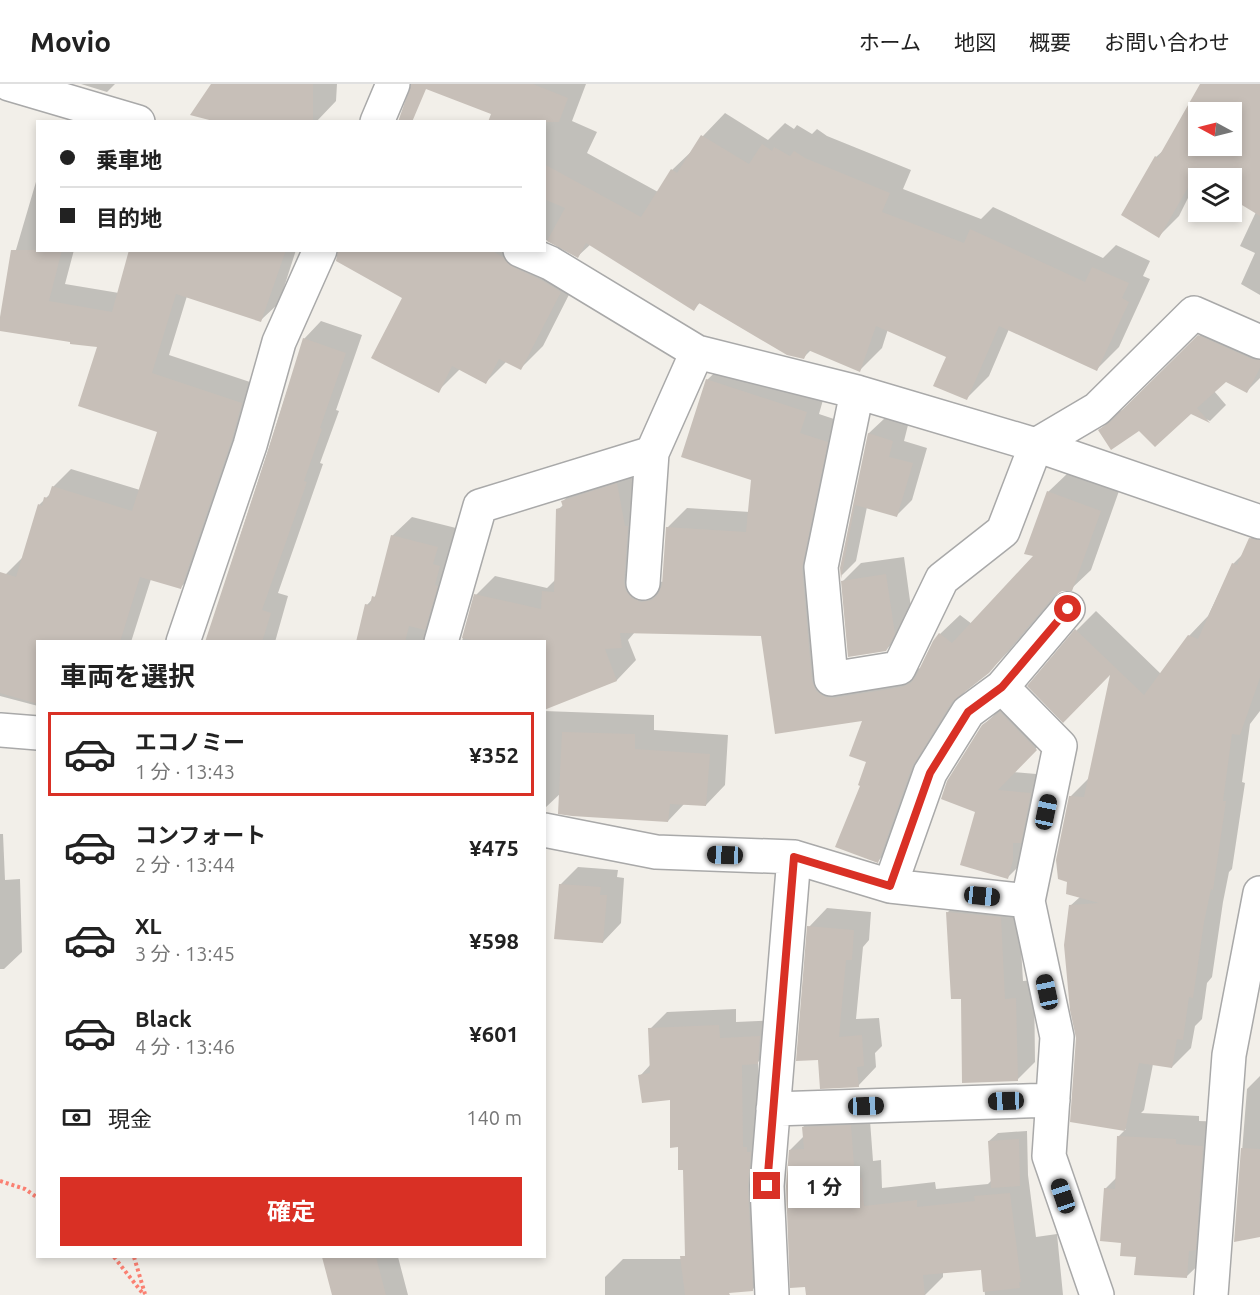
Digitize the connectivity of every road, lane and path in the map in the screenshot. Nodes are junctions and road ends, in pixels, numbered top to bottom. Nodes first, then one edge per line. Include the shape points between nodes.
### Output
1 (9, 84) edge
2 (393, 84) edge
3 (131, 120) edge
4 (378, 120) edge
5 (319, 252) edge
6 (525, 252) edge
7 (1260, 342) edge
8 (697, 352) junction
9 (857, 392) junction
10 (1036, 445) junction
11 (652, 453) junction
12 (1260, 522) edge
13 (643, 583) dead end
14 (1068, 609) dead end
15 (184, 640) edge
16 (442, 640) edge
17 (1002, 687) junction
18 (0, 730) edge
19 (36, 733) edge
20 (546, 830) edge
21 (794, 857) junction
22 (890, 886) junction
23 (1260, 893) edge
24 (1028, 901) junction
25 (1053, 1100) junction
26 (773, 1109) junction
27 (0, 1181) edge
28 (36, 1197) edge
29 (115, 1258) edge
30 (134, 1258) edge
31 (145, 1295) edge
32 (772, 1295) edge
33 (1097, 1295) edge
34 (1211, 1295) edge

1 - 3 street
2 - 4 street
5 - 15 street via 279,342 250,445
6 - 8 street via 550,263
7 - 10 street via 1194,313 1097,409
8 - 9 street
8 - 11 street
9 - 10 street
9 - 10 street via 821,567 831,679 899,668 942,579 1003,531
10 - 12 street
11 - 13 street
11 - 16 street via 480,506
14 - 17 street
17 - 22 street via 968,712 930,773
17 - 24 street via 1060,746
18 - 19 street
20 - 21 street via 656,852
21 - 22 street
21 - 26 street
22 - 24 street
23 - 34 street via 1229,1055
24 - 25 street via 1057,1037
25 - 26 street
25 - 33 street via 1049,1156
26 - 32 street via 767,1186
27 - 28 path
29 - 31 path
30 - 31 path

